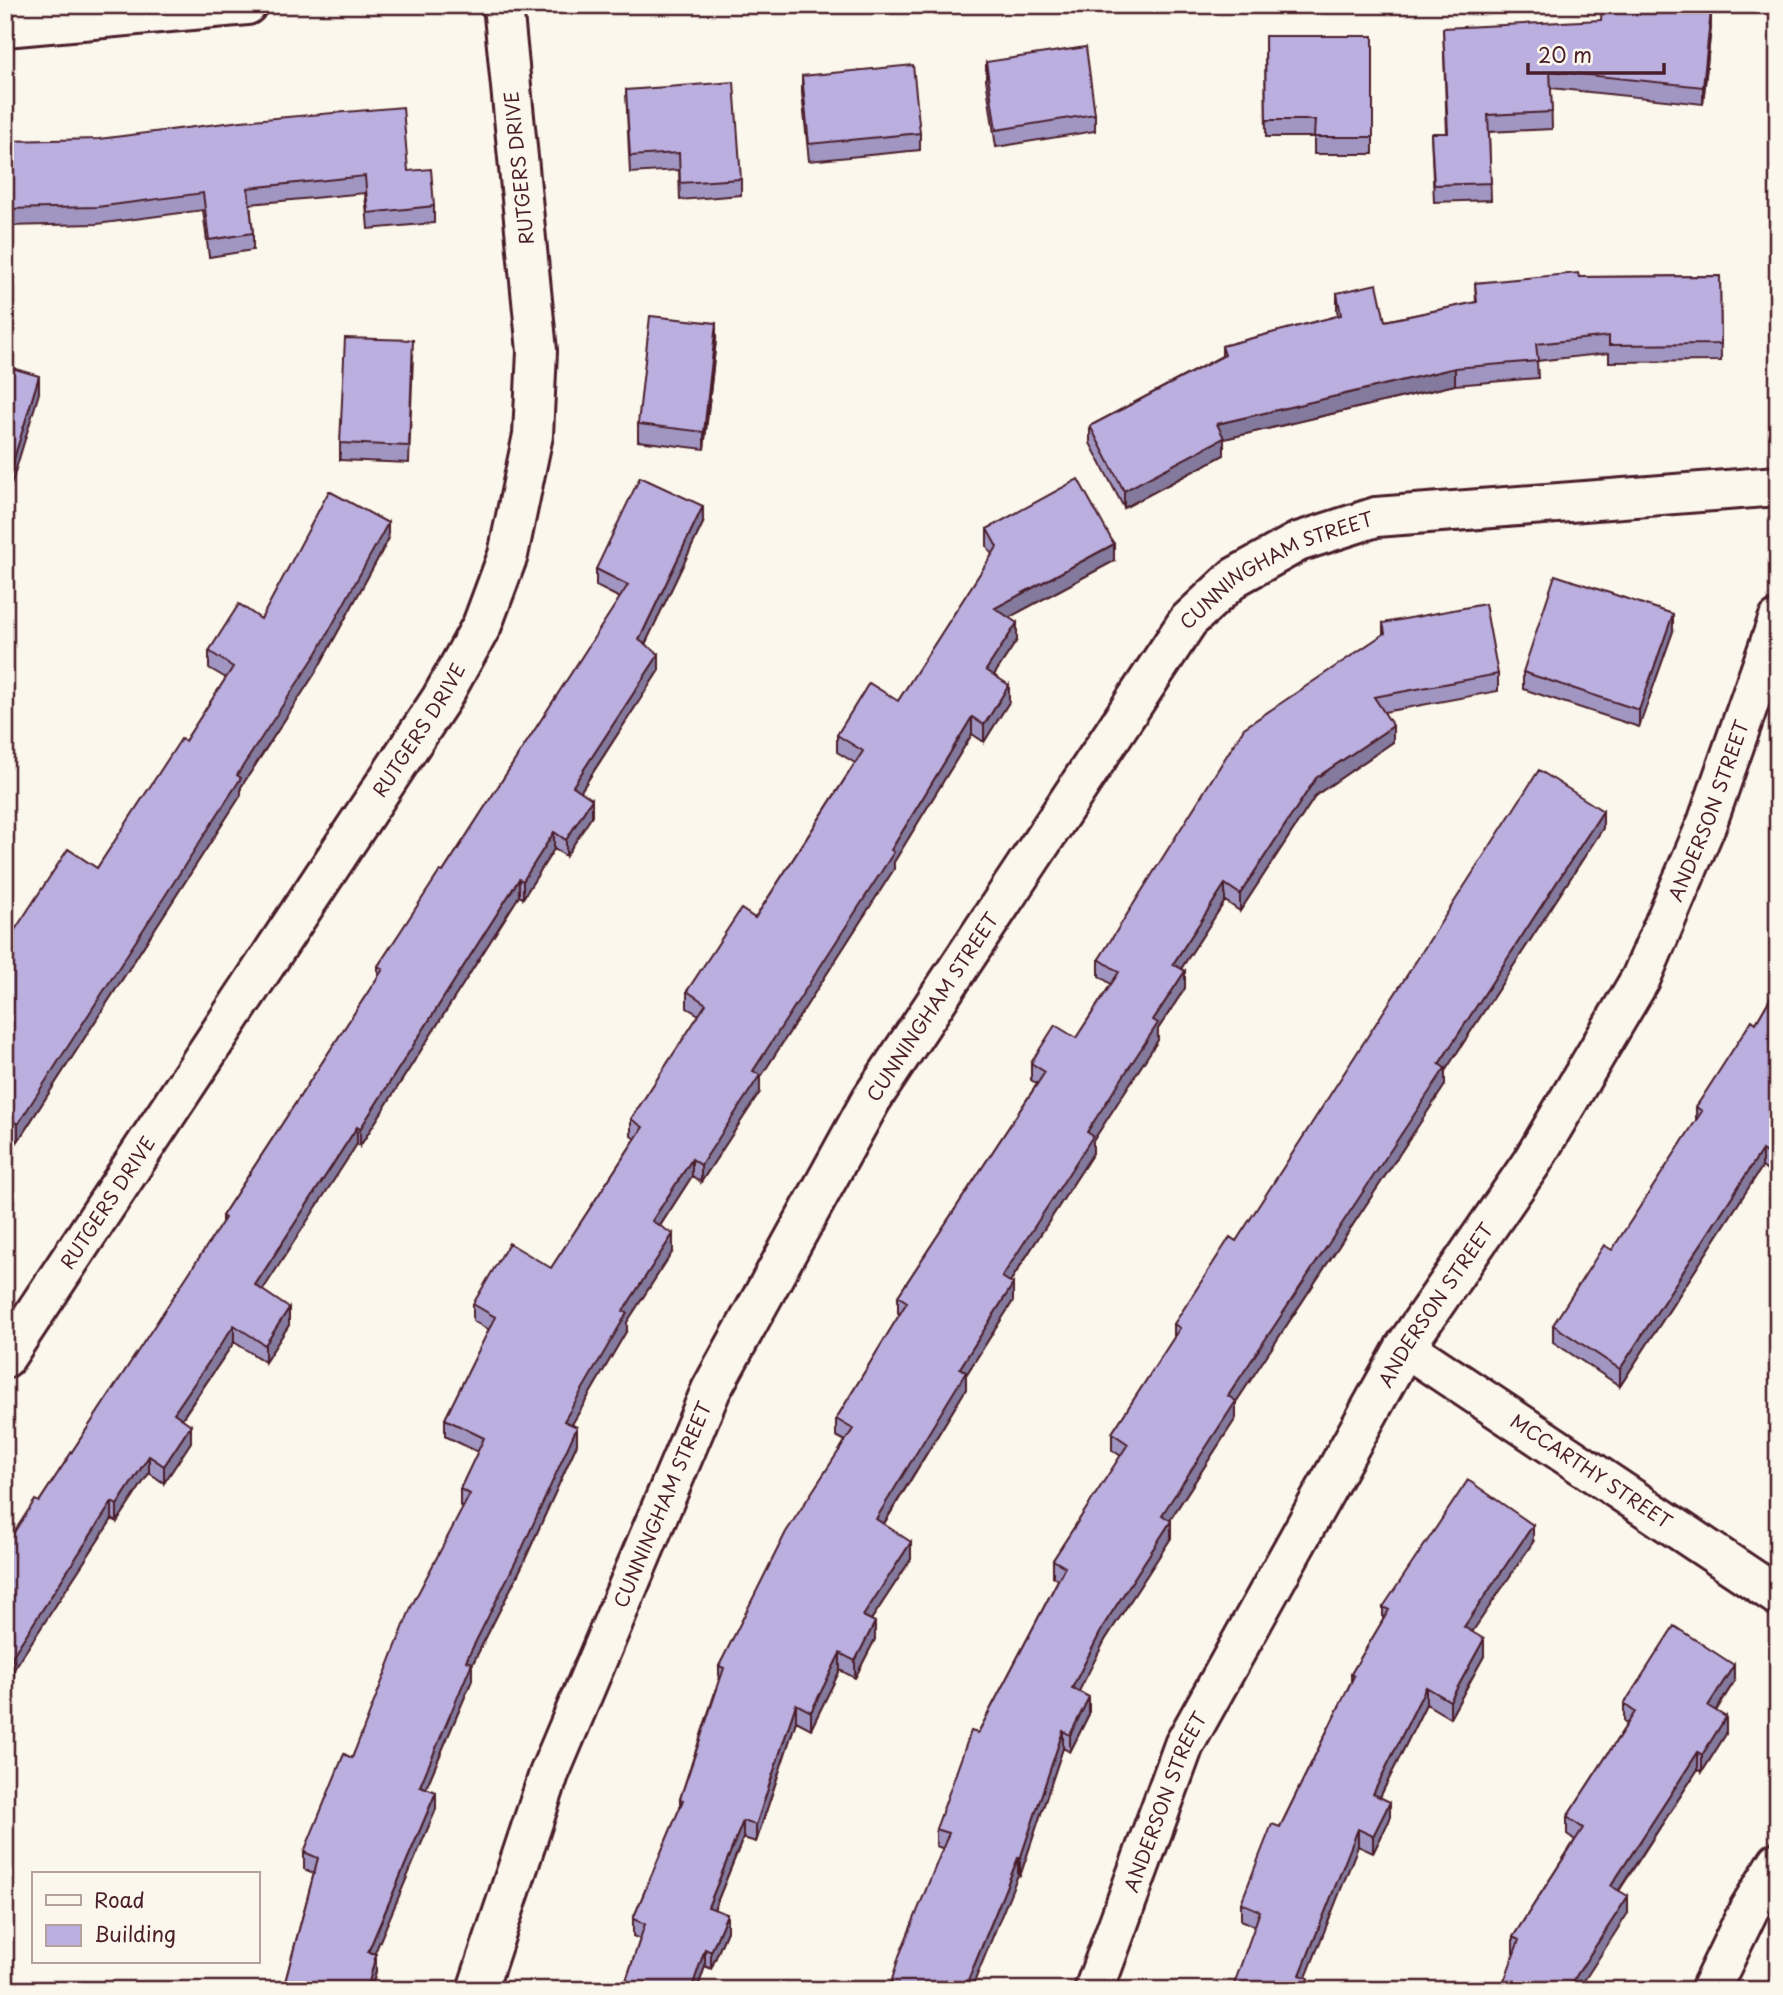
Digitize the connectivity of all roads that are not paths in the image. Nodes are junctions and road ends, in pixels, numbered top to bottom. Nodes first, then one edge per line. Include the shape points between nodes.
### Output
1 (247, 5) edge
2 (503, 5) edge
3 (5, 27) edge
4 (1778, 486) edge
5 (1778, 620) edge
6 (1405, 1347) junction
7 (5, 1357) edge
8 (1778, 1596) edge
9 (1778, 1862) edge
10 (477, 1990) edge
11 (1094, 1990) edge
12 (1710, 1990) edge

1 - 3 street
2 - 7 street, RUTGERS DRIVE via 537,351 533,435 509,555 482,625 441,699
4 - 10 street, CUNNINGHAM STREET via 1376,517 1298,542 1235,577 1188,621 872,1100 711,1390 549,1774
5 - 6 street, ANDERSON STREET via 1707,823 1641,978 1532,1162
6 - 8 street, MCCARTHY STREET
6 - 11 street, ANDERSON STREET via 1184,1745
9 - 12 street via 1749,1909

